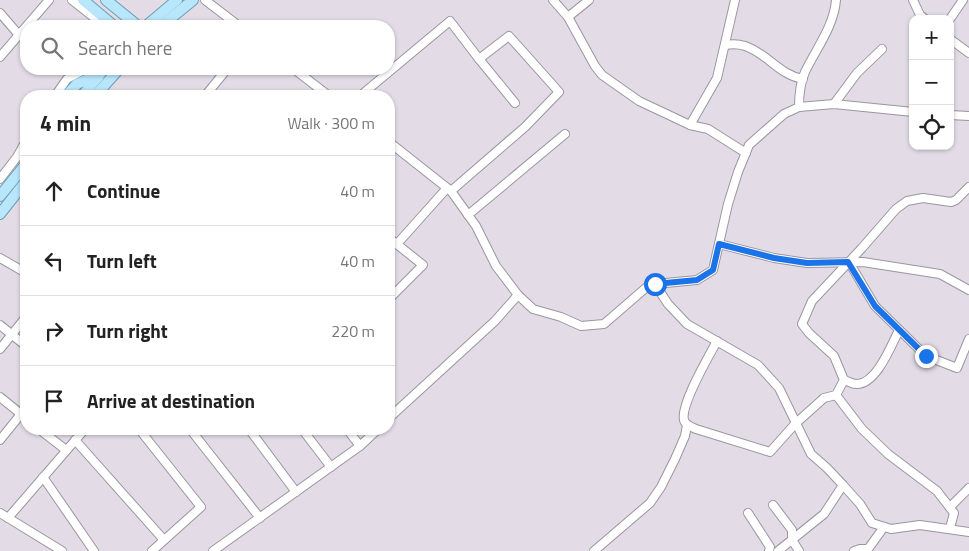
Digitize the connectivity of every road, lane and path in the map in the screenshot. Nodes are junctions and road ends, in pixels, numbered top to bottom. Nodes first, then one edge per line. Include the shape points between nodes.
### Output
1 (49, 0) edge
2 (72, 0) edge
3 (83, 0) edge
4 (106, 0) edge
5 (176, 0) edge
6 (193, 0) edge
7 (206, 0) edge
8 (554, 0) edge
9 (589, 0) edge
10 (735, 0) edge
11 (836, 0) edge
12 (913, 0) edge
13 (963, 0) edge
14 (0, 13) edge
15 (921, 15) edge
16 (953, 15) edge
17 (568, 17) junction
18 (32, 20) edge
19 (97, 20) edge
20 (107, 20) edge
21 (131, 20) edge
22 (153, 20) edge
23 (168, 20) edge
24 (231, 20) edge
25 (19, 35) joint
26 (954, 42) edge
27 (725, 44) junction
28 (882, 49) dead end
29 (969, 54) edge
30 (0, 58) edge
31 (479, 59) junction
32 (395, 67) edge
33 (76, 75) edge
34 (95, 75) edge
35 (100, 75) edge
36 (114, 75) edge
37 (222, 75) edge
38 (302, 75) edge
39 (385, 75) edge
40 (803, 79) junction
41 (60, 90) edge
42 (72, 90) edge
43 (87, 90) edge
44 (100, 90) edge
45 (210, 90) edge
46 (321, 90) edge
47 (367, 90) edge
48 (515, 103) dead end
49 (834, 104) junction
50 (799, 107) junction
51 (909, 112) edge
52 (954, 115) edge
53 (969, 116) edge
54 (690, 125) junction
55 (565, 134) dead end
56 (395, 147) edge
57 (20, 152) edge
58 (746, 153) junction
59 (20, 171) edge
60 (0, 179) edge
61 (969, 187) edge
62 (20, 189) edge
63 (449, 189) junction
64 (0, 196) edge
65 (0, 214) edge
66 (468, 215) junction
67 (397, 244) joint
68 (719, 244) junction
69 (0, 258) edge
70 (848, 262) junction
71 (20, 270) edge
72 (655, 284) junction
73 (969, 290) edge
74 (395, 293) edge
75 (518, 295) junction
76 (20, 324) edge
77 (0, 326) edge
78 (900, 330) junction
79 (12, 334) junction
80 (969, 339) edge
81 (20, 341) edge
82 (717, 341) junction
83 (0, 349) edge
84 (844, 380) junction
85 (836, 396) junction
86 (0, 397) edge
87 (395, 412) edge
88 (20, 413) edge
89 (20, 420) edge
90 (795, 424) junction
91 (687, 425) junction
92 (47, 435) edge
93 (80, 435) edge
94 (144, 435) edge
95 (195, 435) edge
96 (253, 435) edge
97 (307, 435) edge
98 (352, 435) edge
99 (372, 435) edge
100 (0, 440) edge
101 (75, 440) junction
102 (360, 446) junction
103 (66, 450) junction
104 (331, 467) junction
105 (43, 477) junction
106 (843, 485) junction
107 (969, 488) edge
108 (296, 492) junction
109 (773, 505) dead end
110 (950, 507) junction
111 (0, 513) edge
112 (748, 513) dead end
113 (8, 518) junction
114 (260, 518) junction
115 (884, 526) junction
116 (950, 528) junction
117 (969, 532) edge
118 (164, 540) junction
119 (792, 540) junction
120 (62, 551) edge
121 (94, 551) edge
122 (152, 551) edge
123 (214, 551) edge
124 (594, 551) edge
125 (769, 551) edge
126 (778, 551) edge
127 (800, 551) edge
128 (854, 551) edge

1 - 18 street
2 - 19 street
3 - 20 main road
4 - 21 main road
5 - 22 main road
6 - 23 main road
7 - 24 street
8 - 17 street
9 - 17 street
10 - 27 street
11 - 40 street via 828,27
12 - 15 street
13 - 16 street
14 - 25 street
17 - 54 street via 602,75 639,101
25 - 30 street
26 - 29 street
27 - 40 street via 745,46 788,75
27 - 54 street via 717,78
28 - 49 street via 856,73
31 - 32 street via 450,21
31 - 48 street
31 - 63 street via 509,36 559,92 525,127
33 - 41 street
34 - 42 main road
35 - 43 main road
36 - 44 main road
37 - 45 street
38 - 46 street
39 - 47 street
40 - 50 street
49 - 50 street
49 - 51 street
50 - 58 street via 784,114 749,145
52 - 53 street
54 - 58 street via 708,128
55 - 66 street
56 - 63 street
57 - 60 street
58 - 68 street via 728,204
59 - 64 main road
61 - 70 street via 951,202 923,198 907,201
62 - 65 main road
63 - 66 street
63 - 67 street
66 - 75 street via 496,266
67 - 74 street via 423,265
68 - 70 street via 807,263
68 - 72 street via 713,270 697,280
69 - 71 street
70 - 73 street via 940,274
70 - 78 street via 875,306
70 - 84 street via 812,301 802,324 834,356
72 - 75 street via 648,286 604,324 581,326 533,310
72 - 82 street via 687,324
75 - 87 street
76 - 79 street
77 - 79 street
78 - 80 street via 926,356 957,368
78 - 84 street via 869,380 856,384
79 - 81 street
79 - 83 street
82 - 90 street via 758,364 779,388
82 - 91 street via 685,405
84 - 85 street
85 - 90 street via 824,398
85 - 110 street via 868,435 937,490
86 - 88 street
89 - 100 street
90 - 91 street via 770,452
90 - 106 street via 811,454
91 - 124 street via 675,459 650,503
92 - 103 street
93 - 101 street
94 - 118 street via 201,506
95 - 114 street
96 - 108 street
97 - 104 street
98 - 102 street
99 - 102 street
101 - 103 street
101 - 118 street
102 - 104 street
103 - 105 street
104 - 108 street
105 - 113 street
105 - 121 street
106 - 115 street via 872,523
106 - 119 street via 824,514
107 - 110 street
108 - 114 street
109 - 119 street via 792,530
110 - 116 street via 954,513
111 - 113 street
112 - 125 street via 770,547
113 - 120 street
114 - 123 street
115 - 116 street via 891,529 920,525
115 - 128 street via 868,549
116 - 117 street
118 - 122 street
119 - 126 street
119 - 127 street

